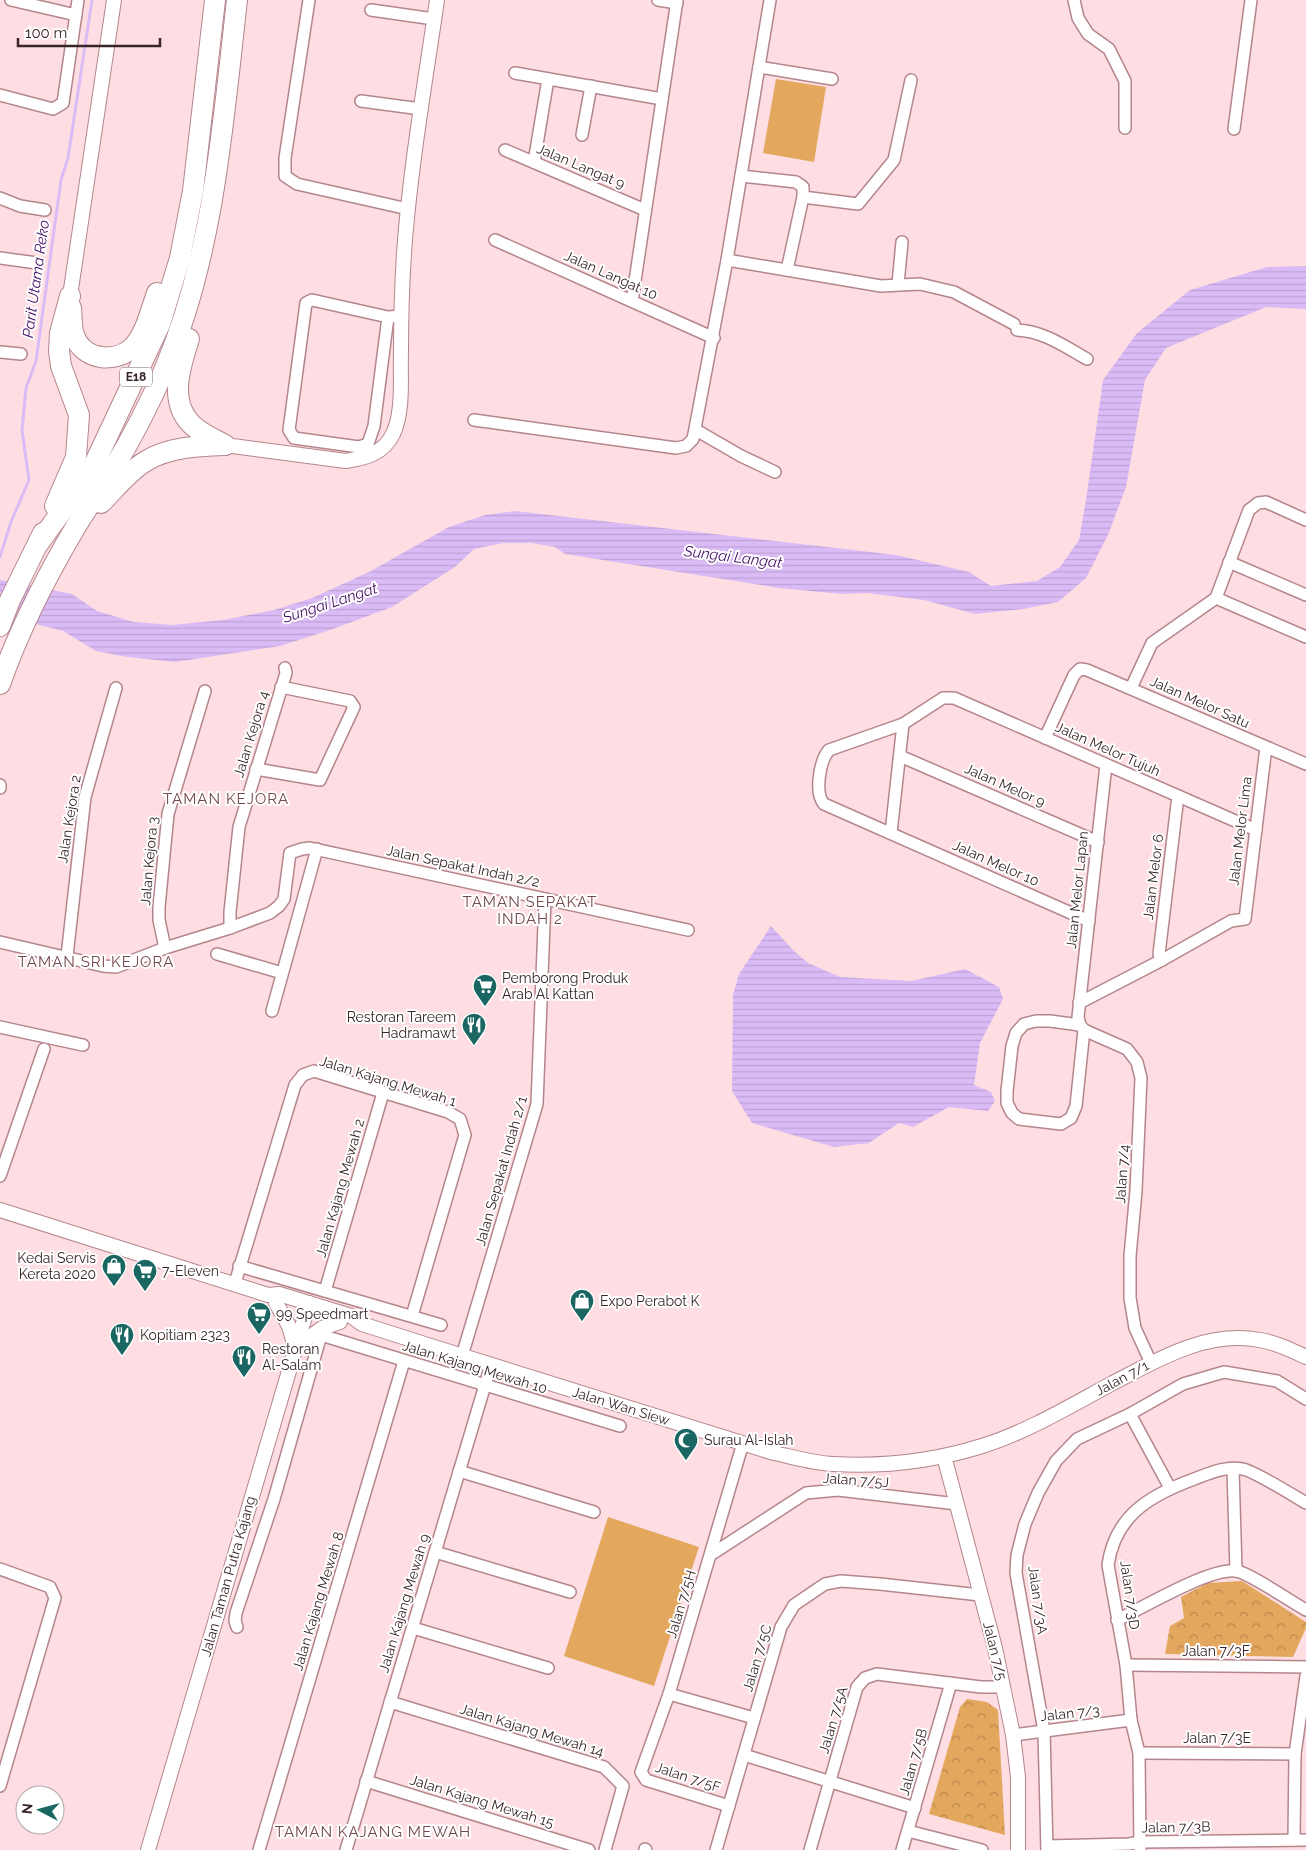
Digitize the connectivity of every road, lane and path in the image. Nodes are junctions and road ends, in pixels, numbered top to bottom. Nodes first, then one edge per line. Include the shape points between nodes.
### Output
1 (11, 0) edge
2 (78, 0) edge
3 (114, 0) edge
4 (216, 0) edge
5 (237, 0) edge
6 (309, 0) edge
7 (437, 0) edge
8 (658, 0) edge
9 (770, 0) edge
10 (1074, 0) edge
11 (1251, 0) edge
12 (677, 2) edge
13 (371, 10) dead end
14 (76, 15) junction
15 (434, 19) junction
16 (759, 67) junction
17 (516, 73) dead end
18 (548, 79) junction
19 (832, 79) dead end
20 (911, 80) dead end
21 (591, 86) junction
22 (0, 95) edge
23 (662, 99) junction
24 (361, 101) dead end
25 (422, 109) junction
26 (1125, 128) dead end
27 (1234, 129) dead end
28 (582, 134) dead end
29 (505, 150) dead end
30 (534, 162) junction
31 (741, 176) junction
32 (193, 192) junction
33 (803, 197) junction
34 (0, 198) edge
35 (408, 209) junction
36 (45, 210) dead end
37 (646, 210) junction
38 (495, 240) dead end
39 (902, 242) dead end
40 (0, 258) edge
41 (727, 260) junction
42 (37, 263) dead end
43 (787, 270) junction
44 (195, 278) junction
45 (898, 284) junction
46 (70, 296) junction
47 (632, 301) junction
48 (394, 316) junction
49 (714, 338) junction
50 (0, 352) edge
51 (21, 354) dead end
52 (1087, 359) dead end
53 (474, 420) dead end
54 (696, 430) junction
55 (224, 445) junction
56 (775, 472) dead end
57 (1306, 520) edge
58 (76, 526) junction
59 (38, 544) junction
60 (1230, 562) junction
61 (1306, 595) edge
62 (1216, 598) junction
63 (0, 626) edge
64 (1306, 637) edge
65 (285, 668) dead end
66 (0, 684) edge
67 (281, 687) junction
68 (116, 688) dead end
69 (1131, 688) junction
70 (205, 691) dead end
71 (903, 724) junction
72 (1044, 738) junction
73 (1266, 747) junction
74 (900, 756) junction
75 (1306, 764) edge
76 (1106, 765) junction
77 (256, 769) junction
78 (1178, 796) junction
79 (1256, 830) junction
80 (891, 833) junction
81 (1098, 842) junction
82 (317, 849) junction
83 (545, 899) junction
84 (1089, 921) junction
85 (230, 928) junction
86 (688, 930) dead end
87 (0, 942) edge
88 (165, 948) junction
89 (217, 954) dead end
90 (66, 956) junction
91 (1162, 960) junction
92 (282, 973) junction
93 (1079, 1003) junction
94 (272, 1011) dead end
95 (1080, 1024) junction
96 (0, 1027) edge
97 (83, 1045) dead end
98 (44, 1049) dead end
99 (383, 1093) junction
100 (0, 1176) edge
101 (0, 1210) edge
102 (239, 1266) junction
103 (235, 1283) junction
104 (325, 1291) junction
105 (272, 1299) junction
106 (307, 1307) junction
107 (412, 1316) junction
108 (340, 1322) junction
109 (362, 1324) junction
110 (441, 1325) dead end
111 (295, 1348) junction
112 (462, 1356) junction
113 (1306, 1357) edge
114 (404, 1361) junction
115 (1151, 1363) junction
116 (492, 1365) junction
117 (485, 1386) junction
118 (1306, 1399) edge
119 (1130, 1414) junction
120 (620, 1426) dead end
121 (743, 1443) junction
122 (944, 1456) junction
123 (1233, 1469) junction
124 (460, 1472) junction
125 (1170, 1488) junction
126 (1306, 1503) edge
127 (956, 1504) junction
128 (594, 1512) dead end
129 (435, 1552) junction
130 (712, 1554) junction
131 (0, 1569) edge
132 (1236, 1571) junction
133 (570, 1592) dead end
134 (980, 1595) junction
135 (1306, 1610) edge
136 (1117, 1620) junction
137 (237, 1627) dead end
138 (413, 1628) junction
139 (1126, 1665) junction
140 (1306, 1667) edge
141 (548, 1668) dead end
142 (1306, 1676) edge
143 (951, 1683) junction
144 (1004, 1687) junction
145 (669, 1694) junction
146 (390, 1702) junction
147 (754, 1718) junction
148 (1131, 1720) junction
149 (1044, 1731) junction
150 (1013, 1735) junction
151 (1139, 1753) junction
152 (1295, 1754) junction
153 (744, 1756) junction
154 (641, 1772) joint
155 (366, 1782) junction
156 (830, 1782) junction
157 (0, 1786) edge
158 (729, 1806) junction
159 (915, 1808) junction
160 (908, 1832) junction
161 (1294, 1840) junction
162 (1306, 1840) edge
163 (1140, 1846) edge
164 (1227, 1846) edge
165 (1047, 1848) edge
166 (148, 1850) edge
167 (260, 1850) edge
168 (346, 1850) edge
169 (589, 1850) edge
170 (606, 1850) edge
171 (716, 1850) edge
172 (810, 1850) edge
173 (902, 1850) edge
174 (982, 1850) edge
175 (1018, 1850) edge

1 - 14 street
2 - 14 street
3 - 46 street
4 - 32 highway, E18
5 - 44 highway, E18 via 213,194
6 - 35 street via 285,176 297,184
7 - 15 street
8 - 12 street
9 - 16 street
10 - 26 street via 1078,18 1088,34 1110,49 1125,81
11 - 27 street
12 - 23 street
13 - 15 street
14 - 22 street via 64,103 53,109
15 - 25 street
16 - 19 street
16 - 31 street
17 - 18 street
18 - 21 street
18 - 30 street
20 - 33 street via 894,160 858,204
21 - 23 street
21 - 28 street
23 - 37 street
24 - 25 street
25 - 35 street
29 - 30 street, Jalan Langat 9
30 - 37 street, Jalan Langat 9
31 - 33 street via 796,182 803,187
31 - 41 street
32 - 46 highway via 143,331 134,346 120,356 106,358 90,354 81,347 74,335
32 - 59 highway, E18 via 180,258 160,324 91,471
33 - 43 street
34 - 36 street via 20,206
35 - 48 street
37 - 47 street
38 - 47 street, Jalan Langat 10
39 - 45 street
40 - 42 street
41 - 43 street
41 - 49 street
43 - 45 street via 881,286
44 - 55 highway via 194,316 178,377 177,395 188,420
44 - 58 highway, E18 via 166,366 146,408
45 - 52 street via 920,284 954,292 1016,327 1052,339
46 - 59 highway via 60,333 60,351 61,366 78,415 76,457
47 - 49 street, Jalan Langat 10
48 - 48 street via 368,444 359,447 294,438 289,430 306,303 312,300
48 - 55 street via 398,416 392,435 375,454 346,461
49 - 54 street
50 - 51 street
53 - 54 street via 676,448 686,446
54 - 56 street
55 - 58 highway via 188,447 145,461
57 - 60 street via 1266,502 1258,504 1250,510
58 - 66 highway, E18 via 32,608
59 - 63 highway, E18
60 - 61 street
60 - 62 street
62 - 64 street
62 - 69 street via 1152,643
65 - 67 street, Jalan Kejora 4
67 - 77 street, Jalan Kejora 4
67 - 77 street via 350,701 354,707 320,780
68 - 90 street, Jalan Kejora 2 via 85,797
69 - 72 street, Jalan Melor Satu via 1080,669 1074,675
69 - 73 street, Jalan Melor Satu
70 - 88 street, Jalan Kejora 3 via 168,814 159,907
71 - 72 street, Jalan Melor Tujuh via 948,697
71 - 74 street
71 - 80 street, Jalan Melor 10 via 829,750 822,761 820,776 819,796 824,804
72 - 76 street, Jalan Melor Tujuh
73 - 75 street, Jalan Melor Satu
73 - 79 street, Jalan Melor Lima
74 - 80 street
74 - 81 street, Jalan Melor 9
76 - 78 street, Jalan Melor Tujuh
76 - 81 street, Jalan Melor Lapan
77 - 85 street, Jalan Kejora 4 via 239,826
78 - 79 street, Jalan Melor Tujuh
78 - 91 street, Jalan Melor 6 via 1159,954
79 - 91 street, Jalan Melor Lima via 1245,919 1231,921
80 - 84 street, Jalan Melor 10
81 - 84 street, Jalan Melor Lapan
82 - 83 street, Jalan Sepakat Indah 2/2
82 - 85 street, Jalan Sepakat Indah 2/2 via 302,848 290,852 282,902 270,913
82 - 92 street
83 - 86 street, Jalan Sepakat Indah 2/2
83 - 112 street, Jalan Sepakat Indah 2/1 via 538,1104
84 - 93 street, Jalan Melor Lapan
85 - 88 street
87 - 90 street
88 - 90 street via 116,967
89 - 92 street
91 - 93 street
92 - 94 street
93 - 95 street, Jalan Melor Lapan
95 - 95 street, Jalan Melor Lapan via 1036,1021 1024,1024 1016,1034 1007,1104 1019,1119 1061,1124 1071,1118 1076,1106
95 - 115 street, Jalan 7/4 via 1127,1049 1137,1062 1141,1078 1130,1298 1135,1328
96 - 97 street
98 - 100 street
99 - 102 street, Jalan Kajang Mewah 1 via 314,1072 303,1076 295,1085
99 - 104 street, Jalan Kajang Mewah 2
99 - 107 street, Jalan Kajang Mewah 1 via 448,1112 460,1119 465,1135
101 - 103 street, Jalan Wan Siew
102 - 103 street, Jalan Kajang Mewah 1
102 - 104 street
103 - 105 street, Jalan Wan Siew
104 - 107 street
105 - 106 street, Jalan Wan Siew
105 - 111 street via 289,1326
106 - 108 street, Jalan Wan Siew
106 - 109 street, Jalan Wan Siew via 351,1316
106 - 111 street, Jalan Taman Putra Kajang
107 - 110 street
108 - 109 street, Jalan Wan Siew
108 - 111 street via 322,1328
109 - 112 street, Jalan Wan Siew
111 - 166 street, Jalan Taman Putra Kajang
112 - 116 street, Jalan Wan Siew
113 - 115 street, Jalan 7/1 via 1275,1344 1238,1338 1198,1343
114 - 117 street, Jalan Kajang Mewah 10
114 - 137 street, Jalan Kajang Mewah 10 via 321,1336 274,1499 236,1613
114 - 167 street, Jalan Kajang Mewah 8
115 - 122 street, Jalan 7/1 via 1027,1428
116 - 117 street, Jalan Kajang Mewah 9
116 - 121 street, Jalan Wan Siew
117 - 120 street, Jalan Kajang Mewah 10
117 - 124 street, Jalan Kajang Mewah 9
118 - 119 street, Jalan 7/3A via 1277,1382 1224,1372 1183,1384
119 - 125 street
119 - 149 street, Jalan 7/3A via 1077,1439 1056,1461 1025,1524 1016,1573
121 - 122 street, Jalan Wan Siew via 802,1460 832,1464 878,1465
121 - 130 street, Jalan 7/5H
122 - 127 street, Jalan 7/5
123 - 125 street, Jalan 7/3D via 1220,1469
123 - 126 street, Jalan 7/3D via 1244,1469
123 - 132 street
124 - 128 street
124 - 129 street, Jalan Kajang Mewah 9
125 - 136 street, Jalan 7/3D via 1131,1514 1110,1552 1108,1565
127 - 130 street, Jalan 7/5J via 838,1490 806,1493
127 - 134 street, Jalan 7/5
129 - 133 street
129 - 138 street, Jalan Kajang Mewah 9
130 - 145 street, Jalan 7/5H
131 - 157 street via 50,1586 55,1598
132 - 135 street
132 - 136 street via 1212,1574 1192,1582
134 - 144 street, Jalan 7/5
134 - 147 street, Jalan 7/5C via 851,1581 826,1584 794,1605 781,1627
136 - 139 street, Jalan 7/3D
138 - 141 street
138 - 146 street, Jalan Kajang Mewah 9
139 - 140 street, Jalan 7/3F
139 - 148 street, Jalan 7/3D
142 - 152 street
143 - 144 street, Jalan 7/5A
143 - 156 street, Jalan 7/5A via 877,1674 865,1678 857,1687
143 - 159 street, Jalan 7/5B
144 - 150 street, Jalan 7/5
145 - 147 street
145 - 154 street, Jalan 7/5H
146 - 155 street, Jalan Kajang Mewah 9
146 - 170 street, Jalan Kajang Mewah 14 via 604,1767 623,1786
147 - 153 street, Jalan 7/5C
148 - 149 street, Jalan 7/3
148 - 151 street, Jalan 7/3D
149 - 150 street, Jalan 7/3
149 - 165 street, Jalan 7/3A
150 - 175 street, Jalan 7/5 via 1018,1777
151 - 152 street, Jalan 7/3E
151 - 163 street, Jalan 7/3D
152 - 161 street
153 - 156 street
153 - 158 street, Jalan 7/5C
154 - 158 street, Jalan 7/5F via 646,1780
155 - 168 street, Jalan Kajang Mewah 9
155 - 169 street, Jalan Kajang Mewah 15
156 - 159 street
156 - 172 street, Jalan 7/5A
158 - 171 street, Jalan 7/5C
159 - 160 street, Jalan 7/5B
160 - 173 street, Jalan 7/5B
160 - 174 street
161 - 162 street, Jalan 7/3B
161 - 164 street, Jalan 7/3B
163 - 164 street, Jalan 7/3B
163 - 165 street, Jalan 7/3B

